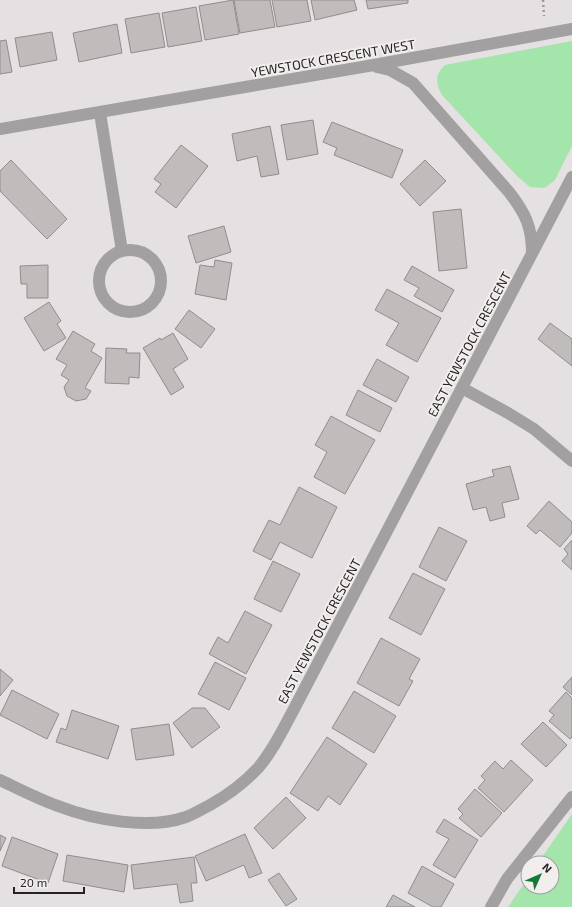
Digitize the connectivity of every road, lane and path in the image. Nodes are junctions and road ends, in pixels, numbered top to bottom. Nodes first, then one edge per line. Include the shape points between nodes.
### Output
1 (572, 29) edge
2 (368, 66) junction
3 (100, 113) junction
4 (0, 129) edge
5 (572, 177) edge
6 (122, 251) junction
7 (532, 255) junction
8 (462, 388) junction
9 (572, 461) edge
10 (0, 780) edge
11 (572, 797) edge
12 (491, 907) edge

1 - 2 street, YEWSTOCK CRESCENT WEST
2 - 3 street, YEWSTOCK CRESCENT WEST
2 - 7 street via 390,70 413,83 504,186 526,220 531,233
3 - 4 street, YEWSTOCK CRESCENT WEST
3 - 6 street
5 - 7 street, EAST YEWSTOCK CRESCENT
6 - 6 street via 140,251 149,256 160,270 162,284 158,297 143,310 133,313 113,308 100,292 100,272 105,262 112,255
7 - 8 street, EAST YEWSTOCK CRESCENT
8 - 9 street via 534,429
8 - 10 street, EAST YEWSTOCK CRESCENT via 275,743 258,768 236,788 185,817 150,823 109,819 59,807
11 - 12 street via 507,879

